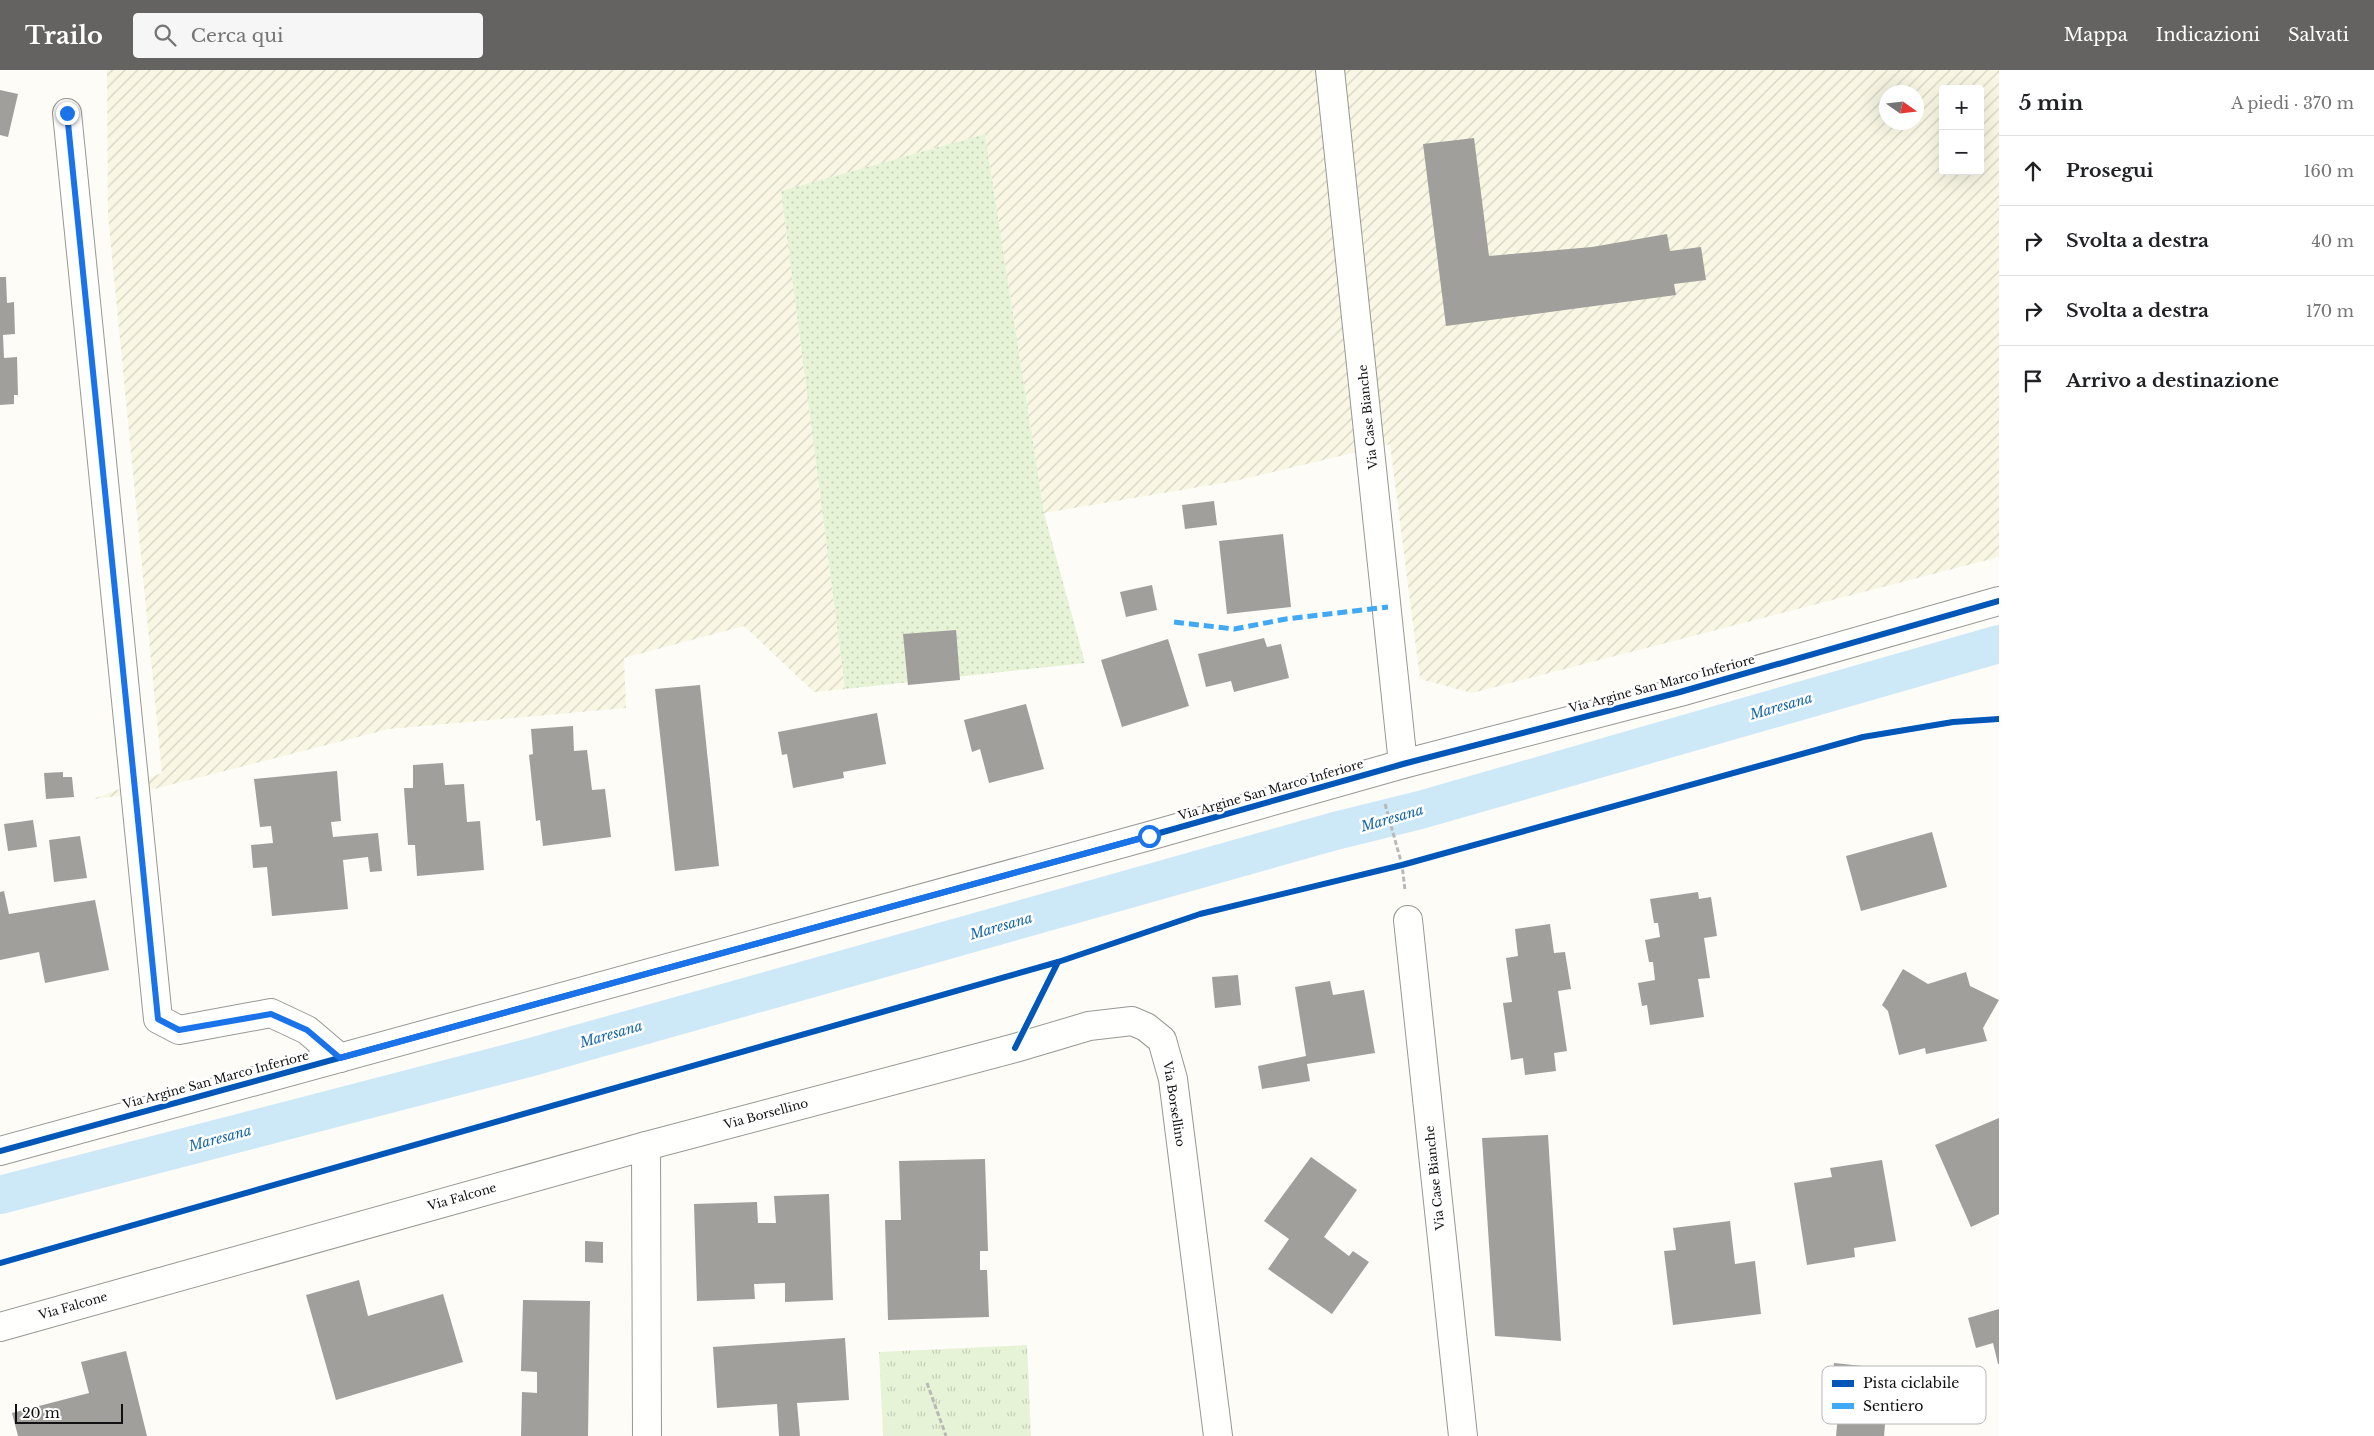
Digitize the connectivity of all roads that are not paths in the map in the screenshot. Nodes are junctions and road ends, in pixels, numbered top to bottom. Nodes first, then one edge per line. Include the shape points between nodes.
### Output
1 (1330, 70) edge
2 (67, 113) dead end
3 (1999, 601) edge
4 (1404, 764) junction
5 (1408, 920) road end
6 (340, 1058) junction
7 (646, 1146) junction
8 (0, 1151) edge
9 (0, 1327) edge
10 (647, 1436) edge
11 (1218, 1436) edge
12 (1463, 1436) edge

1 - 4 street, Via Case Bianche
2 - 6 street, Via Argine San Marco Inferiore via 158,1019 179,1030 271,1014 307,1030
3 - 4 street, Via Argine San Marco Inferiore via 1680,692
4 - 6 street, Via Argine San Marco Inferiore
5 - 12 street, Via Case Bianche
6 - 8 street, Via Argine San Marco Inferiore
7 - 9 street, Via Falcone
7 - 10 street
7 - 11 street, Via Borsellino via 1089,1026 1132,1021 1146,1027 1162,1040 1173,1080

